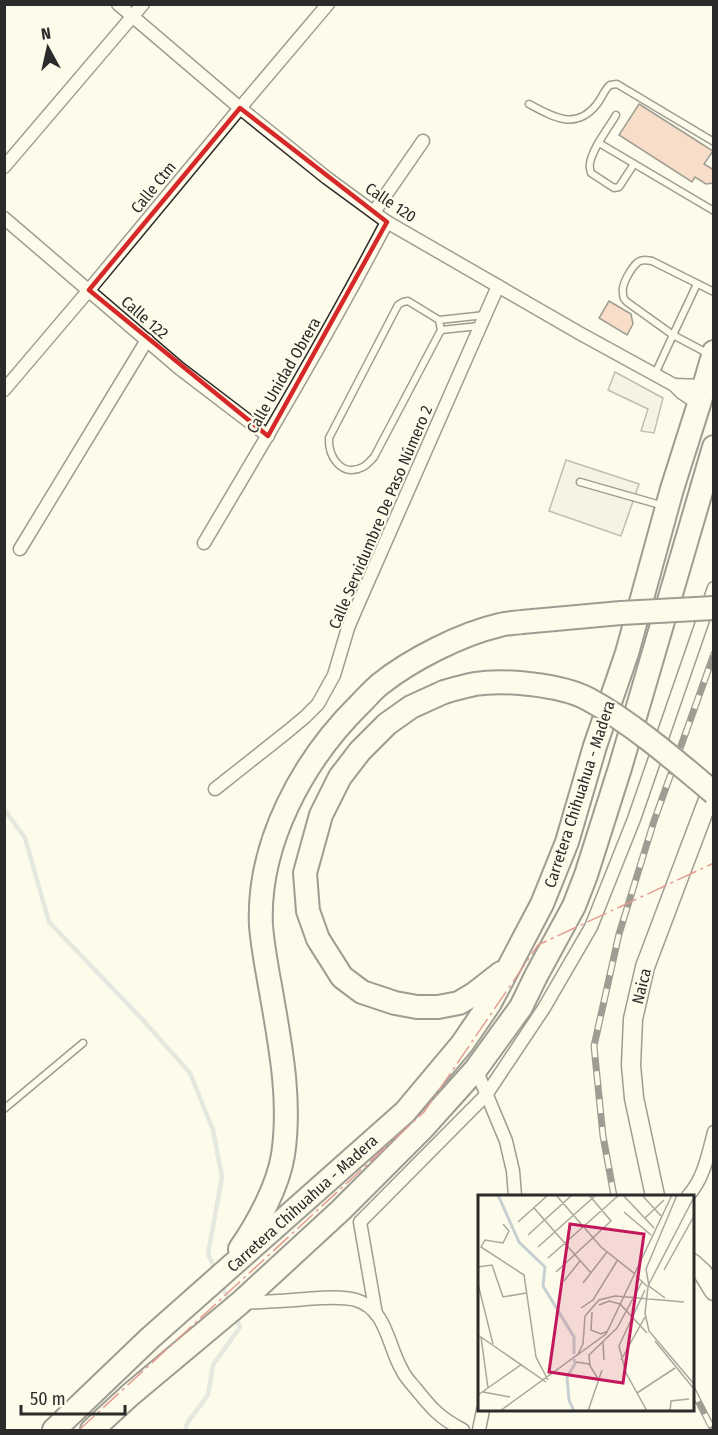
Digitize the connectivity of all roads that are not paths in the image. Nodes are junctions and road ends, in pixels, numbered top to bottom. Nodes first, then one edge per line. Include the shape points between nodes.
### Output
1 (118, 4) edge
2 (143, 4) edge
3 (328, 4) edge
4 (133, 17) junction
5 (529, 104) dead end
6 (240, 108) junction
7 (616, 115) dead end
8 (423, 141) dead end
9 (714, 142) edge
10 (599, 143) junction
11 (634, 164) junction
12 (4, 167) edge
13 (714, 211) edge
14 (374, 212) junction
15 (4, 218) edge
16 (387, 222) junction
17 (697, 284) junction
18 (498, 286) junction
19 (89, 290) junction
20 (714, 292) edge
21 (439, 320) junction
22 (483, 320) junction
23 (441, 330) junction
24 (674, 335) junction
25 (147, 340) junction
26 (713, 354) edge
27 (654, 374) junction
28 (674, 385) junction
29 (4, 390) edge
30 (708, 398) edge
31 (268, 436) junction
32 (714, 447) edge
33 (714, 481) edge
34 (580, 482) dead end
35 (697, 505) junction
36 (667, 507) junction
37 (204, 543) dead end
38 (20, 549) dead end
39 (714, 588) edge
40 (714, 608) edge
41 (714, 784) edge
42 (215, 789) dead end
43 (714, 793) edge
44 (507, 968) junction
45 (83, 1043) dead end
46 (476, 1069) junction
47 (486, 1095) junction
48 (4, 1109) edge
49 (714, 1132) edge
50 (514, 1195) edge
51 (655, 1195) edge
52 (690, 1195) edge
53 (694, 1264) edge
54 (221, 1275) junction
55 (714, 1291) edge
56 (235, 1308) junction
57 (376, 1314) junction
58 (483, 1411) edge
59 (54, 1431) edge
60 (92, 1431) edge
61 (463, 1431) edge
62 (479, 1431) edge

1 - 4 street, Calle 120
2 - 4 street
3 - 6 street, Calle Ctm
4 - 6 street, Calle 120
4 - 12 street
5 - 9 lane via 568,121 597,105 613,83
6 - 14 street, Calle 120
6 - 19 street, Calle Ctm
7 - 10 lane
8 - 14 street
10 - 11 lane
10 - 11 lane via 590,162 591,173 611,187 619,187
11 - 13 lane
14 - 16 street, Calle 120
15 - 19 street, Calle 122
16 - 18 street, Calle 120
16 - 31 street, Calle Unidad Obrera
17 - 20 lane
17 - 24 lane
17 - 24 lane via 647,260 638,262 623,286 627,302
18 - 22 street, Calle Servidumbre De Paso Número 2
18 - 27 street, Calle 120
19 - 25 street, Calle 122
19 - 29 street, Calle Ctm
21 - 22 lane
21 - 23 lane
21 - 23 lane via 408,301 398,305 330,438 330,451 336,462 350,470 358,469 374,457
22 - 23 lane
22 - 42 street, Calle Servidumbre De Paso Número 2 via 348,628 334,675 318,704
24 - 26 lane
24 - 27 lane
25 - 31 street, Calle 122
25 - 38 street
26 - 30 highway, Carretera Chihuahua - Madera
27 - 28 street, Calle 120
28 - 30 street, Calle 120
28 - 30 street, Calle 120 via 682,393
30 - 36 highway, Carretera Chihuahua - Madera
31 - 37 street, Calle Unidad Obrera
32 - 35 highway, Carretera Chihuahua - Madera
33 - 35 highway
34 - 36 lane
35 - 46 highway, Carretera Chihuahua - Madera via 620,768 574,906 521,1007
36 - 44 highway, Carretera Chihuahua - Madera via 627,653 567,842 542,904
39 - 47 street via 634,819 591,927 544,1008
40 - 54 highway, bridge via 501,624 450,643 409,665 379,686 334,732 290,802 267,866 261,925 285,1081 282,1156 272,1192 248,1237
41 - 51 street, Naica via 645,967 633,1019 634,1098
43 - 44 highway, bridge via 628,724 587,698 566,690 496,682 476,684 444,692 411,707 387,724 340,777 321,815 305,873 308,910 318,939 342,977 362,992 417,1007 459,1003
44 - 54 highway, Carretera Chihuahua - Madera via 490,1003 462,1044 405,1112
45 - 48 lane
46 - 47 street
46 - 56 highway, Carretera Chihuahua - Madera via 341,1210
47 - 50 street via 506,1142
47 - 57 street via 360,1222
49 - 52 street via 703,1173
53 - 55 street
54 - 59 highway, Carretera Chihuahua - Madera
56 - 57 street via 344,1298 365,1304
56 - 60 highway, Carretera Chihuahua - Madera
57 - 61 street via 413,1385 433,1410
58 - 62 street

